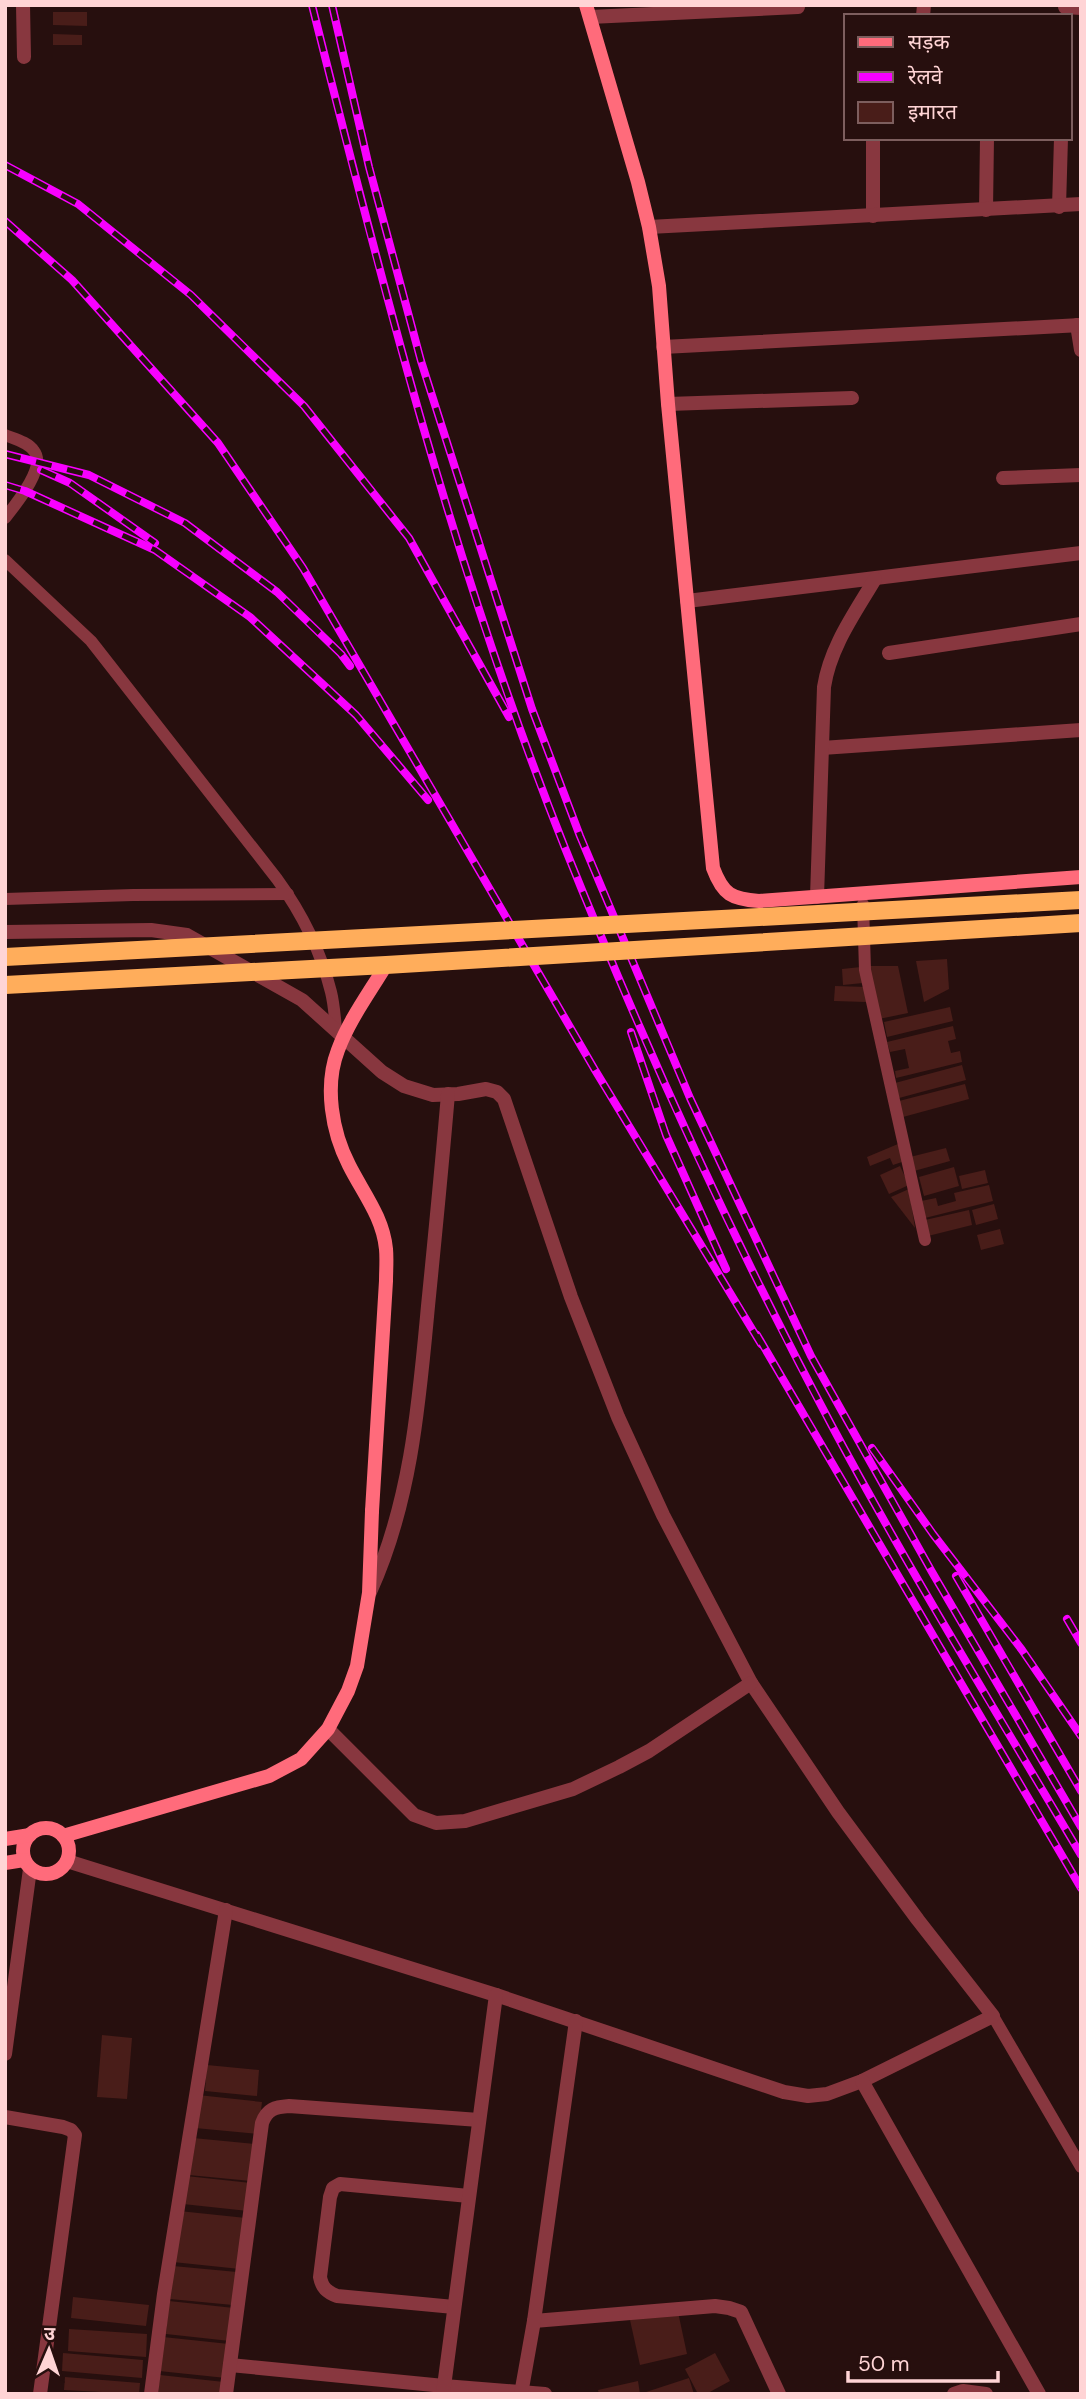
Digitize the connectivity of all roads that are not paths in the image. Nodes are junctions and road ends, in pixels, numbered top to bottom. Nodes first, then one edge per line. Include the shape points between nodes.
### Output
1 (23, 5) edge
2 (798, 7) dead end
3 (1081, 8) edge
4 (1065, 9) edge
5 (588, 11) edge
6 (24, 57) dead end
7 (873, 140) edge
8 (987, 140) edge
9 (1061, 140) edge
10 (1081, 204) edge
11 (1059, 207) junction
12 (986, 210) junction
13 (873, 216) junction
14 (649, 227) junction
15 (1079, 325) edge
16 (663, 346) junction
17 (1081, 350) edge
18 (852, 398) dead end
19 (668, 404) junction
20 (5, 435) edge
21 (1081, 475) edge
22 (1003, 478) dead end
23 (5, 518) edge
24 (1081, 553) edge
25 (5, 560) edge
26 (875, 579) junction
27 (687, 601) junction
28 (1081, 624) edge
29 (889, 653) dead end
30 (1081, 730) edge
31 (822, 748) junction
32 (1081, 877) edge
33 (288, 894) junction
34 (863, 894) junction
35 (817, 897) junction
36 (5, 899) edge
37 (1081, 900) edge
38 (1081, 923) edge
39 (5, 932) edge
40 (5, 957) edge
41 (386, 965) junction
42 (5, 985) edge
43 (336, 1030) junction
44 (448, 1094) junction
45 (925, 1240) dead end
46 (369, 1593) junction
47 (751, 1683) junction
48 (328, 1729) junction
49 (30, 1835) junction
50 (63, 1836) junction
51 (5, 1839) edge
52 (67, 1861) junction
53 (5, 1863) edge
54 (27, 1864) junction
55 (226, 1910) junction
56 (496, 1995) junction
57 (993, 2016) junction
58 (576, 2021) junction
59 (5, 2054) edge
60 (862, 2081) junction
61 (5, 2117) edge
62 (478, 2120) junction
63 (1081, 2167) edge
64 (469, 2196) junction
65 (454, 2307) junction
66 (534, 2321) junction
67 (230, 2365) junction
68 (1026, 2387) edge
69 (444, 2390) edge
70 (521, 2393) edge
71 (40, 2394) edge
72 (151, 2394) edge
73 (226, 2394) edge
74 (545, 2394) edge
75 (779, 2394) edge
76 (954, 2394) edge
77 (986, 2394) edge
78 (1039, 2394) edge

1 - 6 street
2 - 5 street
3 - 4 street
5 - 14 main road
7 - 13 street
8 - 12 street
9 - 11 street
10 - 11 street
11 - 12 street
12 - 13 street
13 - 14 street
14 - 16 main road
15 - 16 street
15 - 17 street
16 - 19 main road
18 - 19 street
19 - 27 main road
20 - 23 lane via 31,447 38,462 25,491
21 - 22 street
24 - 26 street
25 - 33 lane via 91,641
26 - 27 street
26 - 31 street via 826,670
27 - 35 main road via 718,883 738,899
28 - 29 street
30 - 31 street
31 - 35 street
32 - 34 main road
33 - 36 lane
33 - 43 lane via 318,953 332,994
34 - 35 main road
34 - 45 lane via 865,970
37 - 40 main road, bridge
38 - 41 main road, bridge
39 - 43 street via 151,930 187,934 302,1000
41 - 42 main road, bridge
41 - 46 main road, bridge via 337,1052 332,1080 336,1137 380,1222 386,1248
43 - 44 street via 404,1086 433,1095
44 - 46 street via 420,1395 402,1500 386,1556
44 - 47 street via 486,1089 504,1099 571,1297 618,1417 663,1515
46 - 48 main road via 357,1666
47 - 48 street via 619,1767 573,1789 465,1821 436,1823 414,1815
47 - 57 street via 838,1812
48 - 50 main road via 302,1759 268,1776
49 - 50 main road via 50,1828
49 - 51 main road
49 - 54 main road via 23,1846
50 - 52 main road via 69,1848
52 - 54 main road via 51,1874 36,1873
52 - 55 street
53 - 54 main road
54 - 59 street
55 - 56 street
55 - 72 street
56 - 58 street
56 - 62 street
57 - 60 street
57 - 63 lane
58 - 60 street via 784,2092 827,2094
58 - 66 street
60 - 68 street
61 - 71 street via 63,2127 75,2135
62 - 64 street
62 - 67 street via 289,2106 266,2112
64 - 65 street
64 - 65 street via 352,2183 333,2188 330,2197 321,2286 337,2296
65 - 69 street
66 - 70 street
66 - 75 street via 729,2308 741,2312
67 - 69 street
67 - 73 street
68 - 78 street
69 - 70 street
70 - 74 street
76 - 77 street

